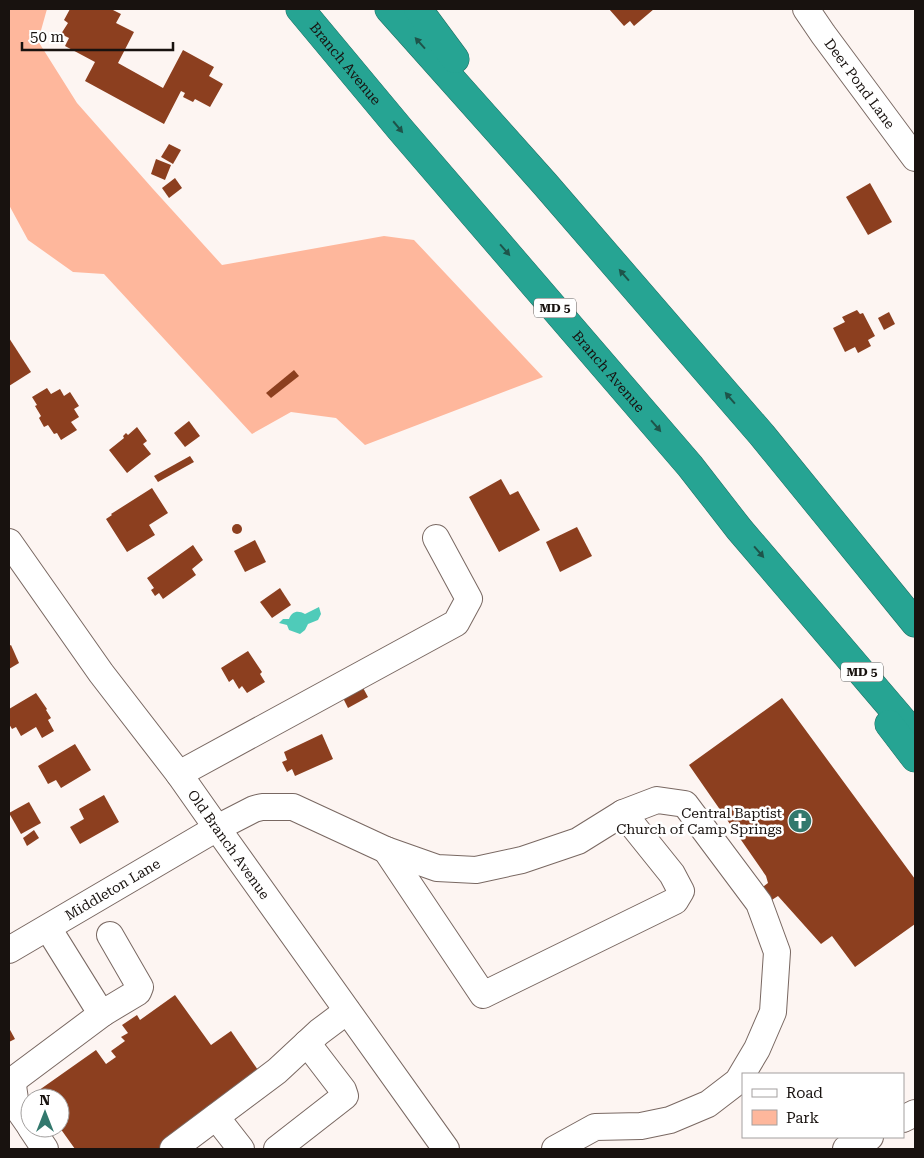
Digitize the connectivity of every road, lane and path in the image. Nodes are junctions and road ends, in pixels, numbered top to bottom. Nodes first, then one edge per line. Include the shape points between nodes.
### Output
1 (300, 9) edge
2 (389, 9) edge
3 (418, 9) edge
4 (806, 9) edge
5 (915, 158) edge
6 (545, 184) junction
7 (762, 435) junction
8 (436, 538) dead end
9 (9, 542) edge
10 (915, 596) edge
11 (808, 609) junction
12 (915, 623) edge
13 (915, 734) edge
14 (915, 758) edge
15 (179, 774) junction
16 (623, 813) junction
17 (217, 828) junction
18 (386, 850) junction
19 (48, 928) junction
20 (110, 936) dead end
21 (9, 950) edge
22 (348, 1011) junction
23 (103, 1013) junction
24 (307, 1043) junction
25 (743, 1073) edge
26 (742, 1074) edge
27 (20, 1111) edge
28 (216, 1117) junction
29 (37, 1138) edge
30 (868, 1138) edge
31 (45, 1149) edge
32 (173, 1149) edge
33 (241, 1149) edge
34 (277, 1149) edge
35 (446, 1149) edge
36 (555, 1149) edge
37 (846, 1149) edge

1 -> 11 highway, Branch Avenue / MD 5
6 -> 2 highway
3 - 6 highway
4 - 5 street, Deer Pond Lane
7 -> 6 highway
7 - 10 highway
7 - 12 highway
8 - 15 street via 469,599 456,623
9 - 15 street, Old Branch Avenue via 101,673
11 - 13 highway, Branch Avenue / MD 5
11 - 14 highway via 821,640
15 - 17 street, Old Branch Avenue
16 - 18 street, Middleton Lane via 578,842 522,860 476,870 437,868
16 - 18 street via 672,874 682,891 675,901 483,995
16 - 25 street, Middleton Lane via 656,800 685,804 759,903 776,952 773,1012
17 - 18 street, Middleton Lane via 254,809 293,807
17 - 19 street, Middleton Lane
17 - 22 street, Old Branch Avenue
19 - 21 street, Middleton Lane
19 - 23 street
20 - 23 street via 140,987 138,992
22 - 24 street
22 - 35 street, Old Branch Avenue
23 - 27 street via 16,1078 13,1086
24 - 28 street via 277,1071
24 - 34 street via 345,1096
26 - 36 street, Middleton Lane via 708,1104 670,1120 640,1126 595,1127
28 - 32 street
28 - 33 street
29 - 31 street
30 - 37 street

